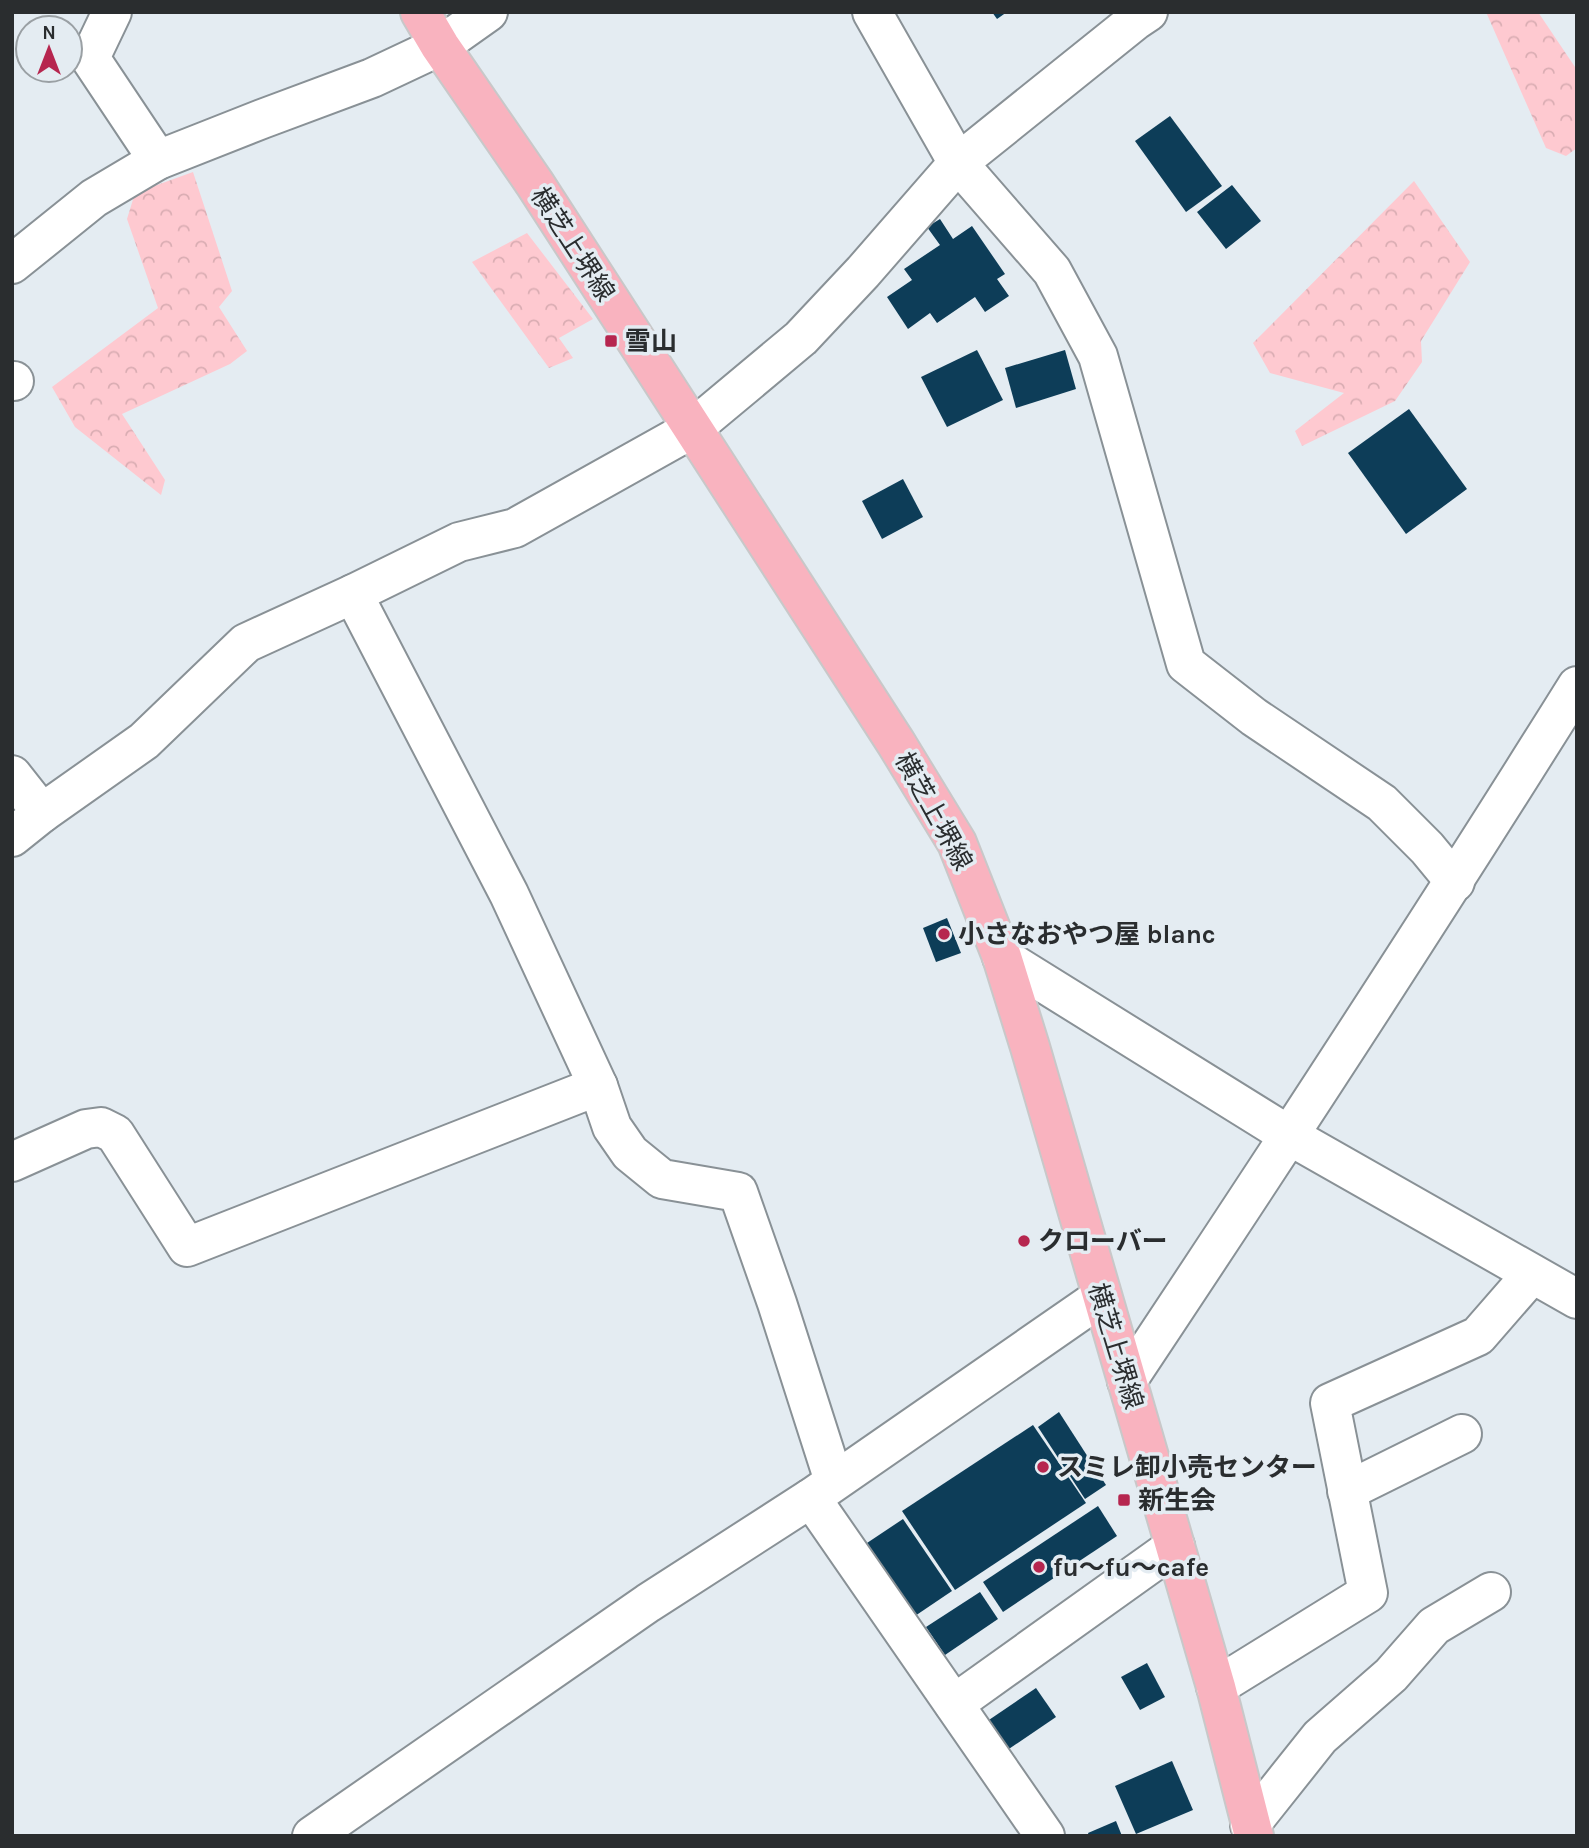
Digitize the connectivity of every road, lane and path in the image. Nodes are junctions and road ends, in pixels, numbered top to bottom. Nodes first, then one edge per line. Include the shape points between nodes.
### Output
1 (112, 12) edge
2 (420, 12) edge
3 (488, 12) edge
4 (872, 12) edge
5 (1148, 12) edge
6 (440, 46) junction
7 (158, 160) junction
8 (958, 163) junction
9 (12, 264) edge
10 (692, 429) junction
11 (353, 594) junction
12 (1577, 686) edge
13 (12, 775) edge
14 (42, 813) junction
15 (12, 837) edge
16 (1455, 882) junction
17 (1002, 957) junction
18 (598, 1086) junction
19 (1290, 1136) junction
20 (12, 1162) edge
21 (1532, 1275) junction
22 (1101, 1297) junction
23 (1577, 1299) edge
24 (1127, 1381) junction
25 (1462, 1434) dead end
26 (822, 1490) junction
27 (1347, 1491) junction
28 (1175, 1546) junction
29 (1491, 1592) dead end
30 (1216, 1687) junction
31 (954, 1704) junction
32 (1252, 1830) edge
33 (312, 1836) edge
34 (1045, 1836) edge

1 - 7 street via 90,58
2 - 6 main road, 横芝上堺線
3 - 6 street
4 - 8 street
5 - 8 street
6 - 7 street via 372,78
6 - 10 main road, 横芝上堺線 via 535,184
7 - 9 street via 94,198
8 - 10 street via 800,338
8 - 16 street via 1052,271 1098,356 1186,664 1254,717 1382,803
10 - 11 street via 515,528 458,541
10 - 17 main road, 横芝上堺線 via 957,843
11 - 14 street via 246,643 144,741
11 - 18 street via 509,894
12 - 16 street
13 - 14 street
14 - 15 street
16 - 19 street
17 - 19 street
17 - 22 main road, 横芝上堺線
18 - 20 street via 187,1247 115,1134 101,1127 86,1129
18 - 26 street via 612,1127 631,1153 662,1179 738,1192 777,1303
19 - 21 street
19 - 24 street
21 - 23 street
21 - 27 street via 1478,1336 1330,1403
22 - 24 main road, 横芝上堺線
22 - 26 street
24 - 28 main road, 横芝上堺線
25 - 27 street
26 - 31 street
26 - 33 street via 648,1603
27 - 30 street via 1368,1593
28 - 30 main road, 横芝上堺線
28 - 31 street
29 - 32 street via 1434,1626 1391,1675 1320,1737
30 - 32 main road, 横芝上堺線
31 - 34 street

